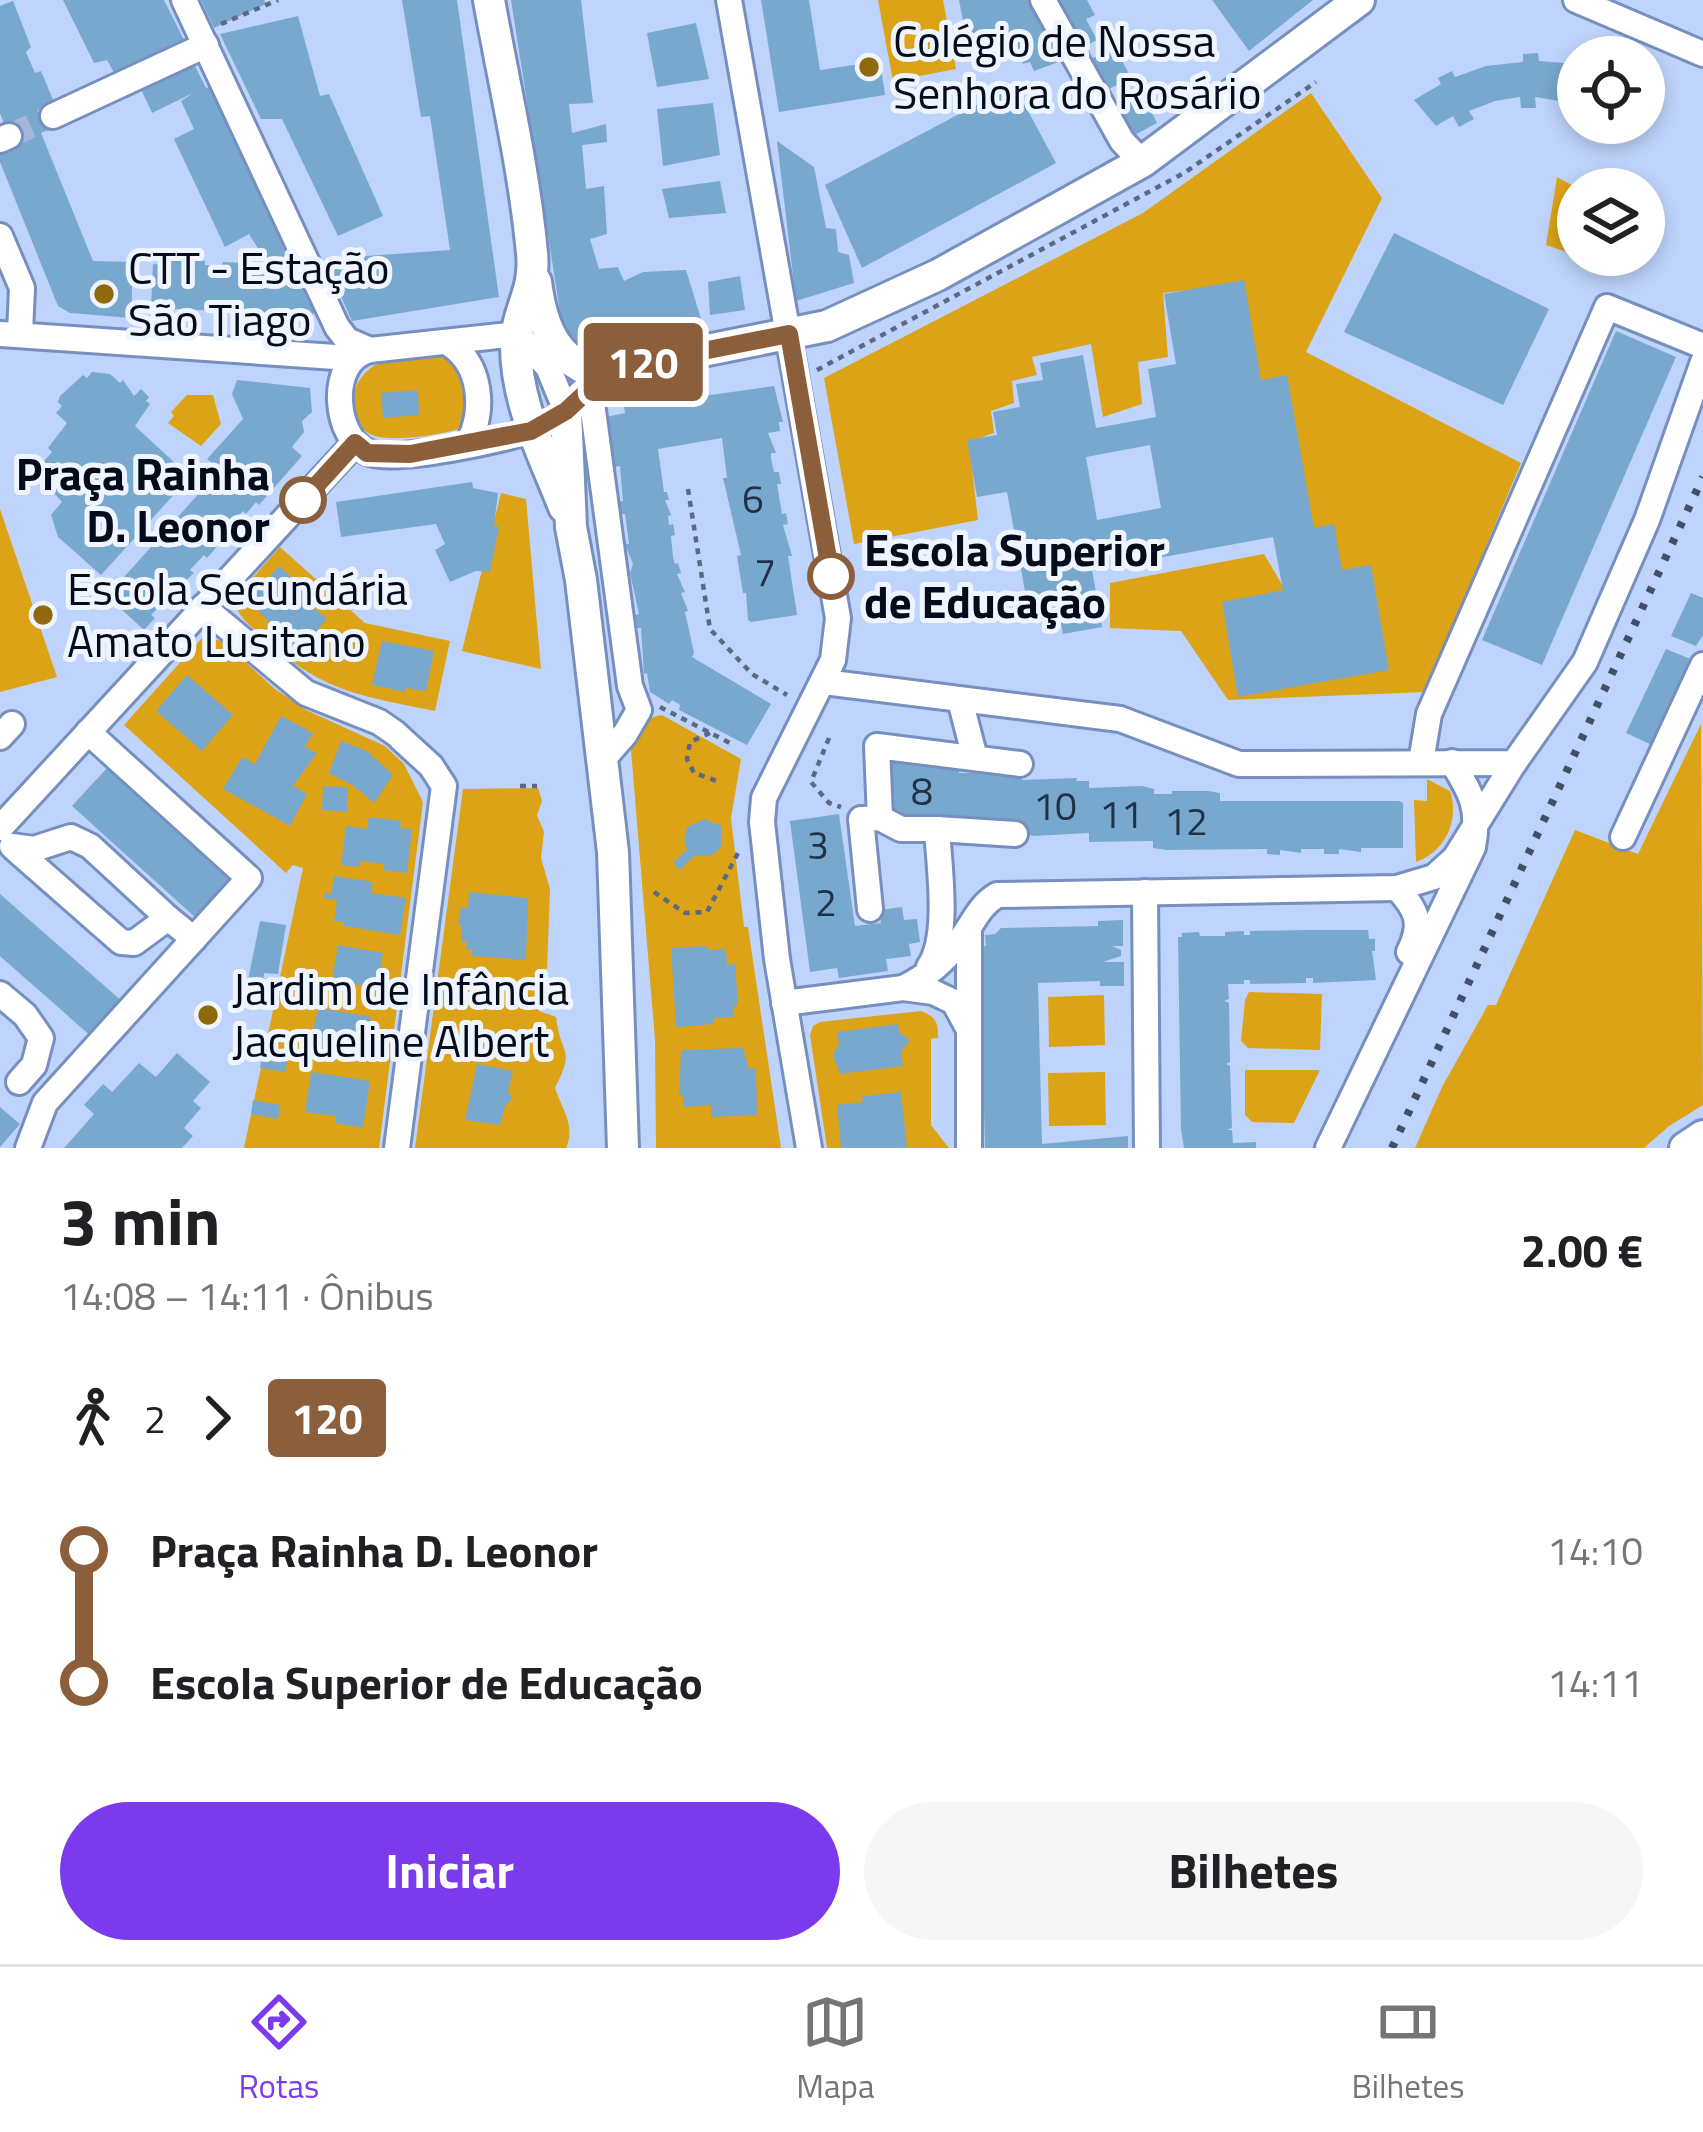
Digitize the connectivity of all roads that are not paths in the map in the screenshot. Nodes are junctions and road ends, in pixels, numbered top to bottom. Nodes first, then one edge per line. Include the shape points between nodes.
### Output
1 (184, 0) edge
2 (489, 0) edge
3 (729, 0) edge
4 (1043, 0) edge
5 (1359, 0) edge
6 (1576, 0) edge
7 (203, 40) junction
8 (1703, 54) edge
9 (53, 116) tunnel mouth
10 (1142, 162) junction
11 (0, 236) edge
12 (533, 270) junction
13 (513, 328) junction
14 (10, 334) edge
15 (789, 334) junction
16 (448, 343) junction
17 (1703, 346) edge
18 (360, 354) junction
19 (1703, 362) edge
20 (607, 376) junction
21 (566, 411) junction
22 (531, 431) junction
23 (355, 443) junction
24 (468, 444) junction
25 (572, 526) junction
26 (202, 607) junction
27 (1703, 665) edge
28 (824, 682) junction
29 (960, 700) junction
30 (88, 732) junction
31 (604, 758) junction
32 (975, 758) junction
33 (1421, 762) junction
34 (1452, 762) junction
35 (1514, 763) junction
36 (1020, 764) dead end
37 (870, 819) junction
38 (1478, 819) junction
39 (937, 829) junction
40 (1015, 834) dead end
41 (5, 837) edge
42 (1623, 837) dead end
43 (940, 877) junction
44 (1397, 888) junction
45 (1144, 892) junction
46 (989, 900) junction
47 (870, 909) dead end
48 (168, 918) junction
49 (969, 927) junction
50 (194, 939) junction
51 (912, 983) junction
52 (0, 994) edge
53 (784, 1004) junction
54 (1390, 1022) junction
55 (968, 1028) junction
56 (10, 1073) edge
57 (45, 1103) junction
58 (1703, 1136) edge
59 (28, 1148) edge
60 (397, 1148) edge
61 (623, 1148) edge
62 (809, 1148) edge
63 (969, 1148) edge
64 (1147, 1148) edge
65 (1328, 1148) edge
66 (1685, 1148) edge

1 - 7 street
2 - 12 main road
3 - 15 street
4 - 10 street via 1122,141
5 - 10 main road
6 - 8 street
7 - 9 street
7 - 18 street via 337,327
10 - 15 main road via 938,274 826,326
11 - 14 street via 22,289
12 - 13 main road
12 - 20 main road via 549,337 585,370
13 - 16 street
13 - 21 street via 548,367
13 - 22 main road
14 - 18 street
15 - 20 main road
15 - 28 street via 838,618
16 - 18 street
16 - 24 street via 475,381 477,418
17 - 33 street via 1607,307 1429,714
18 - 23 street via 340,376
19 - 35 street via 1586,662
20 - 21 main road
20 - 31 street via 592,403 638,700 636,719
21 - 22 street
21 - 25 main road
22 - 24 street
22 - 25 main road
23 - 24 street via 385,456
23 - 26 street
25 - 31 main road
26 - 30 street
26 - 60 street via 306,693 395,733 444,786
27 - 42 street
28 - 29 street
28 - 53 street via 764,798
29 - 32 street
29 - 33 street via 1120,718 1239,764
30 - 41 street
30 - 50 street via 249,878
31 - 61 main road
32 - 36 street
32 - 37 street via 877,746
33 - 34 street
34 - 35 street
34 - 38 street
35 - 38 street
37 - 39 street via 902,830
37 - 47 street
38 - 44 street via 1445,869
38 - 54 street via 1466,865
39 - 40 street
39 - 43 street
41 - 48 street via 34,849 71,837 90,846
41 - 48 street via 121,942 134,943
43 - 46 street via 955,900
43 - 51 street via 937,948
44 - 45 street
44 - 54 street via 1419,921 1388,998
45 - 46 street
45 - 64 street
46 - 49 street
48 - 50 street
49 - 51 street
49 - 55 street
50 - 57 street
51 - 53 street
51 - 55 street via 947,998
52 - 56 street via 40,1038 34,1065
53 - 62 street
54 - 65 street
55 - 63 street
56 - 57 street
57 - 59 street
58 - 66 main road

